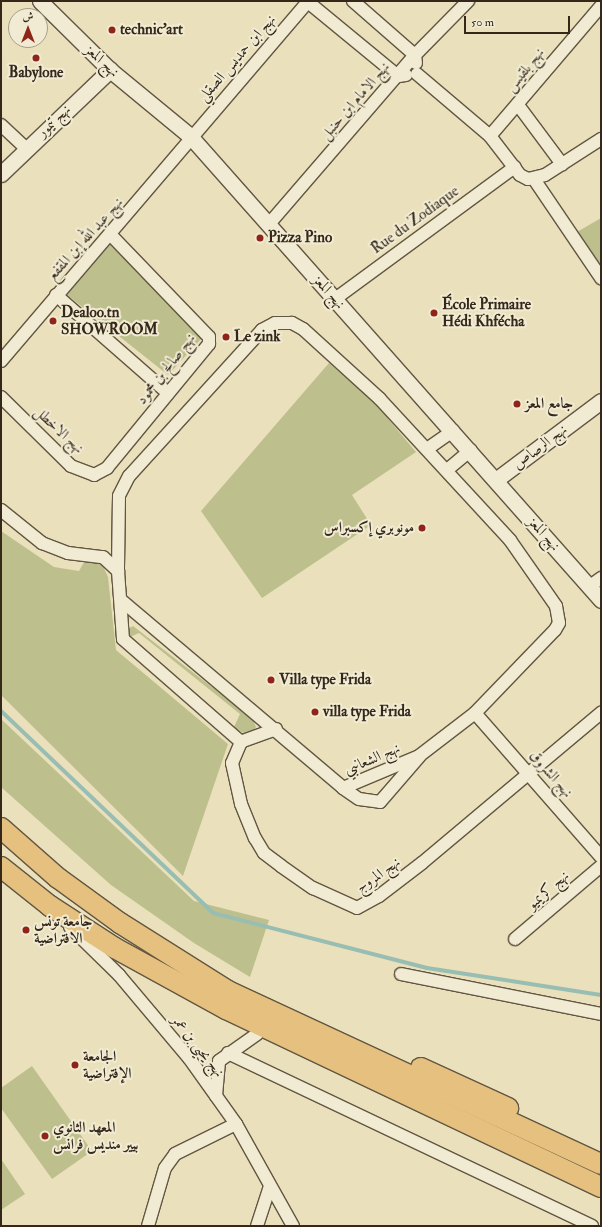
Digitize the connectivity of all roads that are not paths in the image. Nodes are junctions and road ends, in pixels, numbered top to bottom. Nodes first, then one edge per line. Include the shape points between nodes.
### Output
1 (40, 1) edge
2 (353, 1) edge
3 (468, 1) edge
4 (308, 2) edge
5 (601, 6) edge
6 (415, 55) junction
7 (110, 70) junction
8 (417, 74) junction
9 (398, 76) junction
10 (518, 105) junction
11 (1, 125) edge
12 (190, 136) junction
13 (490, 136) junction
14 (601, 139) edge
15 (25, 147) junction
16 (562, 164) junction
17 (515, 167) junction
18 (1, 174) edge
19 (534, 178) junction
20 (269, 224) junction
21 (111, 235) junction
22 (601, 278) edge
23 (56, 295) junction
24 (335, 299) junction
25 (1, 361) edge
26 (168, 393) junction
27 (1, 397) edge
28 (601, 401) edge
29 (453, 431) junction
30 (428, 449) junction
31 (471, 450) junction
32 (447, 470) junction
33 (100, 473) joint
34 (497, 479) junction
35 (1, 510) edge
36 (118, 571) junction
37 (596, 582) edge
38 (601, 600) edge
39 (122, 601) junction
40 (475, 713) junction
41 (601, 713) edge
42 (276, 729) junction
43 (241, 742) junction
44 (419, 756) junction
45 (529, 772) junction
46 (343, 788) junction
47 (1, 828) edge
48 (601, 857) edge
49 (601, 866) edge
50 (1, 867) edge
51 (50, 906) junction
52 (120, 923) junction
53 (515, 939) dead end
54 (115, 948) junction
55 (402, 974) dead end
56 (601, 1014) edge
57 (257, 1034) junction
58 (228, 1053) junction
59 (216, 1096) junction
60 (442, 1103) junction
61 (236, 1124) junction
62 (601, 1154) edge
63 (601, 1164) edge
64 (270, 1186) junction
65 (601, 1187) edge
66 (601, 1201) edge
67 (148, 1226) edge
68 (257, 1226) edge
69 (293, 1226) edge
70 (592, 1226) edge

1 - 7 street, نهج المعز
2 - 6 street
3 - 6 street, نهج الامام ابن حنبل
4 - 9 street
4 - 12 street, نهج ابن حمديس الصقلي
5 - 10 street, نهج بلقيس
6 - 8 street
6 - 9 street, نهج الامام ابن حنبل
7 - 12 street, نهج المعز
7 - 15 street, نهج تيمور
8 - 9 street
8 - 13 street
9 - 20 street, نهج الامام ابن حنبل
10 - 13 street, نهج بلقيس
10 - 16 street
11 - 15 street
12 - 20 street, نهج المعز
12 - 21 street, نهج عبد الله إبن المقفع
13 - 17 street
14 - 16 street
15 - 18 street, نهج تيمور
16 - 19 street
17 - 19 street via 520,175
17 - 24 street, Rue du Zodiaque
19 - 22 street
20 - 24 street, نهج المعز
21 - 23 street, نهج عبد الله إبن المقفع
21 - 26 street, نهج صالح بن محمود via 210,337 210,344 202,355
23 - 25 street, نهج عبد الله إبن المقفع
23 - 26 street
24 - 29 street, نهج المعز
26 - 33 street, نهج صالح بن محمود
27 - 33 street, نهج الاخطل via 72,466 83,472
28 - 34 street, نهج الرصاص
29 - 30 street
29 - 31 street, نهج المعز
30 - 32 street
30 - 36 street via 380,399 303,329 292,323 274,323 262,330 129,476 119,496
31 - 32 street
31 - 34 street, نهج المعز
32 - 40 street, نهج الشعانبي via 510,540 556,606 559,623
34 - 37 street, نهج المعز
35 - 36 street via 42,543 68,553 103,557
36 - 39 street
37 - 38 street, نهج المعز
39 - 42 street, نهج الشعانبي
39 - 43 street via 120,624 126,643
40 - 44 street, نهج الشعانبي
40 - 45 street, نهج الشروق
41 - 45 street, نهج المروج
42 - 43 street
42 - 46 street, نهج الشعانبي
43 - 45 street, نهج المروج via 232,763 241,804 259,846 313,888 357,908 379,896 422,863
44 - 46 street, نهج الشعانبي
44 - 46 street via 380,802 359,799
45 - 48 street, نهج الشروق
47 - 52 highway via 58,878
49 - 53 street, نهج كريميو
50 - 51 highway
51 - 54 highway
51 - 59 street, نهج يحيى بن عمر via 119,975
52 - 60 highway via 228,991
52 - 62 highway via 282,1008 478,1093
54 - 57 highway
54 - 60 highway via 226,1009
55 - 56 street
57 - 58 street
57 - 66 highway via 417,1116
58 - 59 street via 216,1068
58 - 70 street
59 - 61 street, نهج يحيى بن عمر
60 - 63 highway
60 - 65 highway
61 - 64 street, نهج يحيى بن عمر
61 - 67 street via 175,1154 165,1168
64 - 68 street
64 - 69 street, نهج يحيى بن عمر

